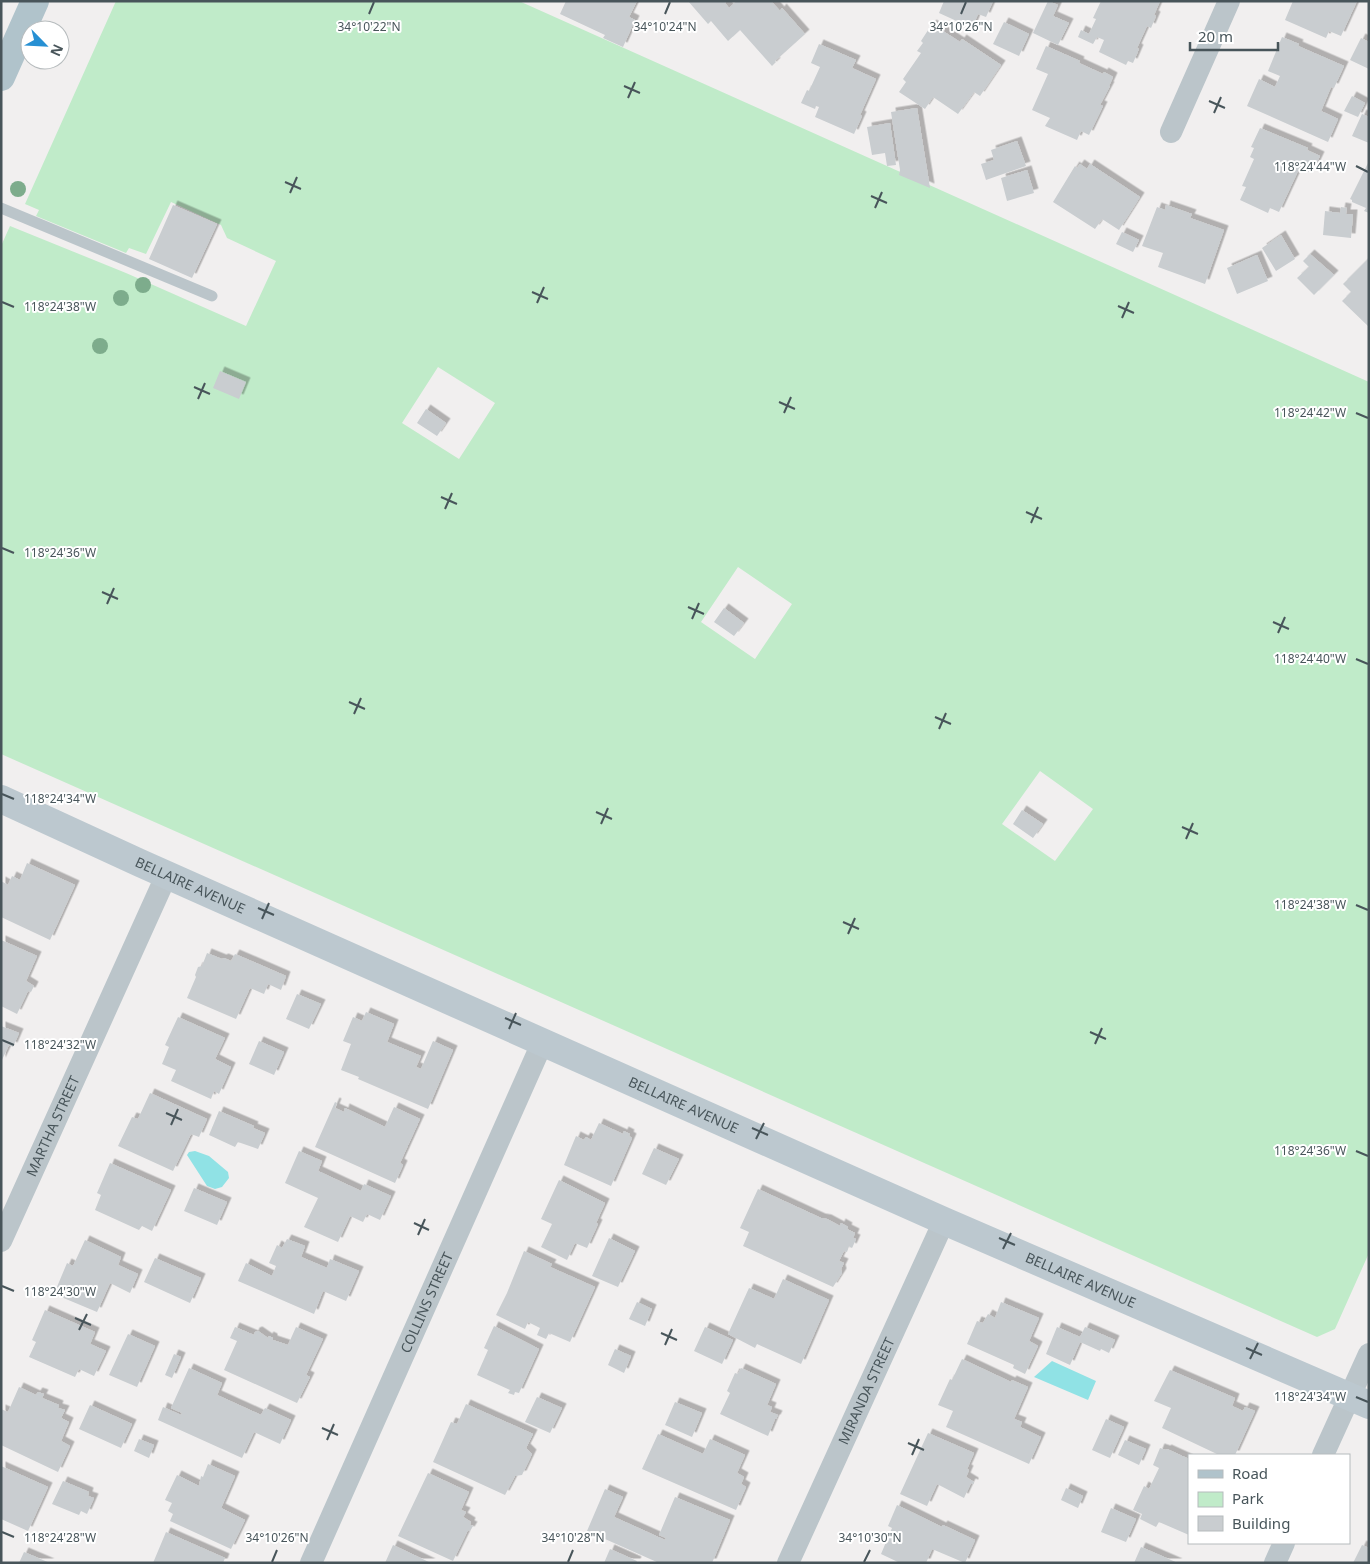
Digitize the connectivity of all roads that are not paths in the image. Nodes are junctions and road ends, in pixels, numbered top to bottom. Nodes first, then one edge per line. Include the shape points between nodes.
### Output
1 (35, 1) edge
2 (1229, 1) edge
3 (1, 78) edge
4 (1171, 132) dead end
5 (1, 208) edge
6 (212, 296) dead end
7 (1, 799) edge
8 (166, 874) junction
9 (543, 1041) junction
10 (944, 1221) junction
11 (1, 1241) edge
12 (1369, 1354) edge
13 (1359, 1401) edge
14 (1324, 1454) edge
15 (1284, 1544) edge
16 (311, 1563) edge
17 (788, 1563) edge
18 (1275, 1563) edge

1 - 3 main road
2 - 4 street
5 - 6 lane
7 - 8 street, BELLAIRE AVENUE
8 - 9 street, BELLAIRE AVENUE
8 - 11 street, MARTHA STREET
9 - 10 street, BELLAIRE AVENUE
9 - 16 street, COLLINS STREET
10 - 13 street, BELLAIRE AVENUE
10 - 17 street, MIRANDA STREET
12 - 13 street
13 - 14 street
15 - 18 street

